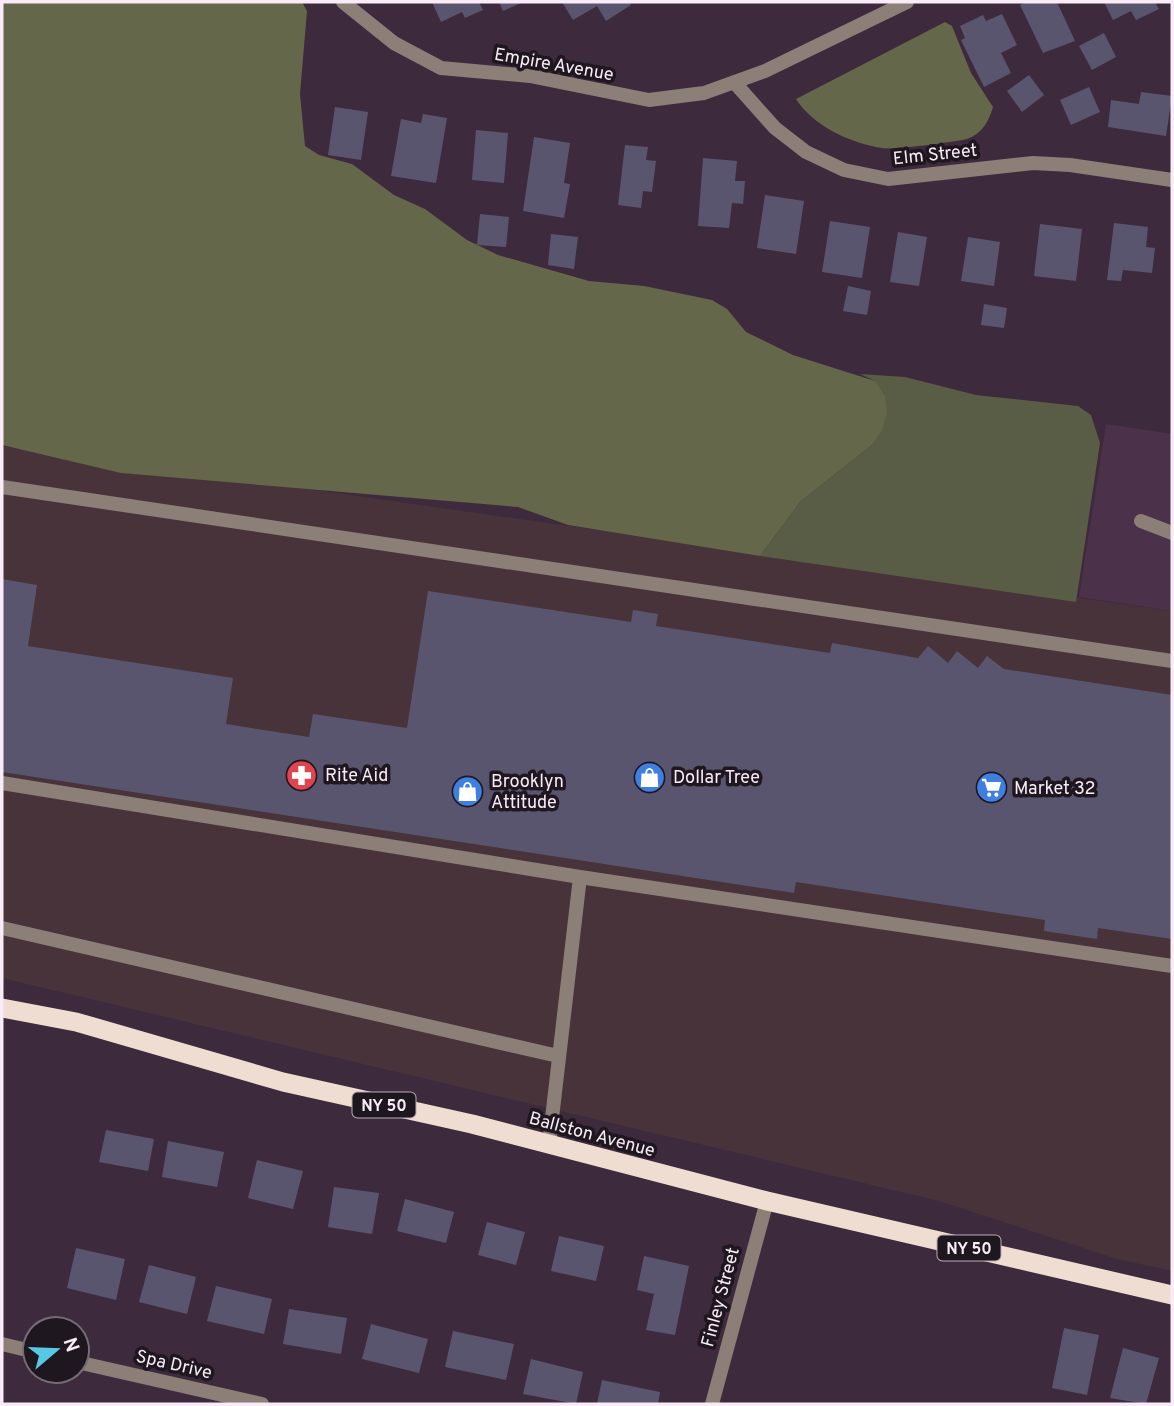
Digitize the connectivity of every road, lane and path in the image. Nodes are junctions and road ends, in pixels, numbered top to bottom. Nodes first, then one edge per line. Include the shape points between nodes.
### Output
1 (343, 2) edge
2 (907, 2) edge
3 (734, 82) junction
4 (1172, 180) edge
5 (2, 487) edge
6 (1141, 521) dead end
7 (1172, 533) edge
8 (1172, 661) edge
9 (2, 783) edge
10 (580, 877) junction
11 (2, 928) edge
12 (1172, 966) edge
13 (2, 1007) edge
14 (558, 1056) junction
15 (550, 1144) junction
16 (766, 1201) junction
17 (1172, 1295) edge
18 (2, 1344) edge
19 (21, 1349) edge
20 (91, 1365) edge
21 (262, 1404) edge
22 (712, 1404) edge

1 - 3 street, Empire Avenue via 394,43 441,68 530,76 649,100 704,93
2 - 3 street, Empire Avenue
3 - 4 street, Elm Street via 775,128 806,152 844,170 888,179 1033,163 1070,164
5 - 8 street
6 - 7 street
9 - 10 street
10 - 12 street
10 - 14 street
11 - 14 street
13 - 15 highway, Ballston Avenue / NY 50 via 76,1022 283,1082
14 - 15 street
15 - 16 highway, Ballston Avenue / NY 50
16 - 17 highway, Ballston Avenue / NY 50
16 - 22 street, Finley Street
18 - 19 street
20 - 21 street, Spa Drive

